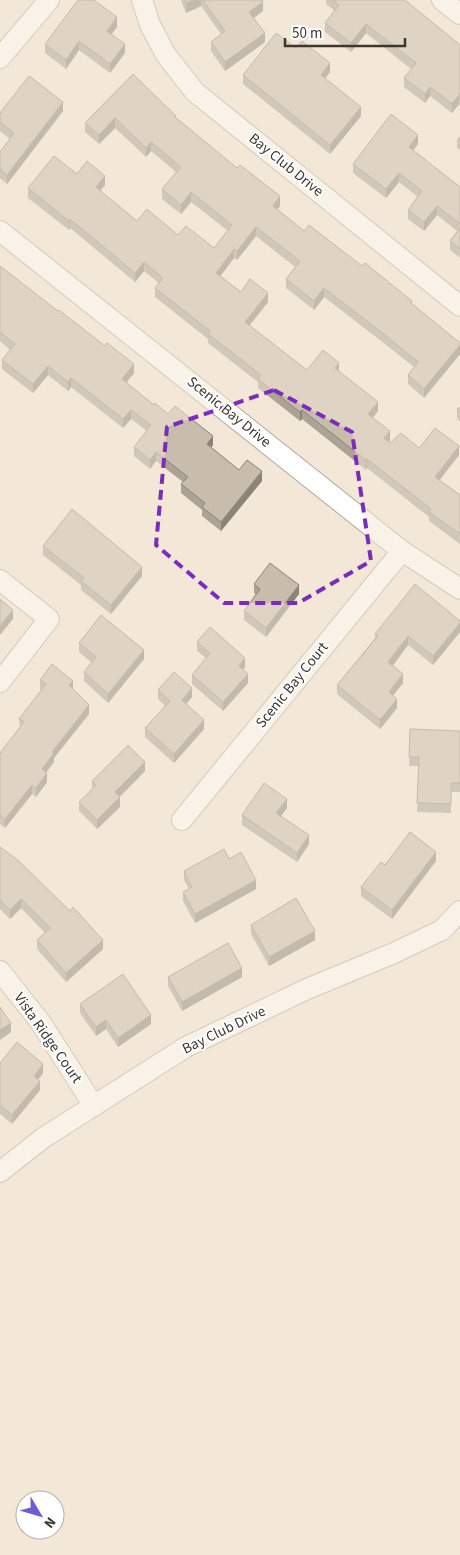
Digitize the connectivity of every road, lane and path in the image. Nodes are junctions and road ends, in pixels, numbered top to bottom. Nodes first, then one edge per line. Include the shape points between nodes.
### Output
1 (50, 0) edge
2 (142, 0) edge
3 (442, 0) edge
4 (460, 14) edge
5 (0, 58) edge
6 (0, 231) edge
7 (460, 306) edge
8 (402, 551) junction
9 (0, 580) edge
10 (460, 589) edge
11 (0, 682) edge
12 (182, 820) dead end
13 (460, 912) edge
14 (0, 971) edge
15 (94, 1106) junction
16 (0, 1172) edge

1 - 5 street
2 - 7 street, Bay Club Drive via 150,25 166,55 195,92
3 - 4 street
6 - 8 street, Scenic Bay Drive
8 - 10 street, Scenic Bay Drive
8 - 12 street, Scenic Bay Court
9 - 11 street via 49,618
13 - 15 street, Bay Club Drive via 442,930 186,1047
14 - 15 street, Vista Ridge Court via 41,1023
15 - 16 street, Bay Club Drive via 43,1138

